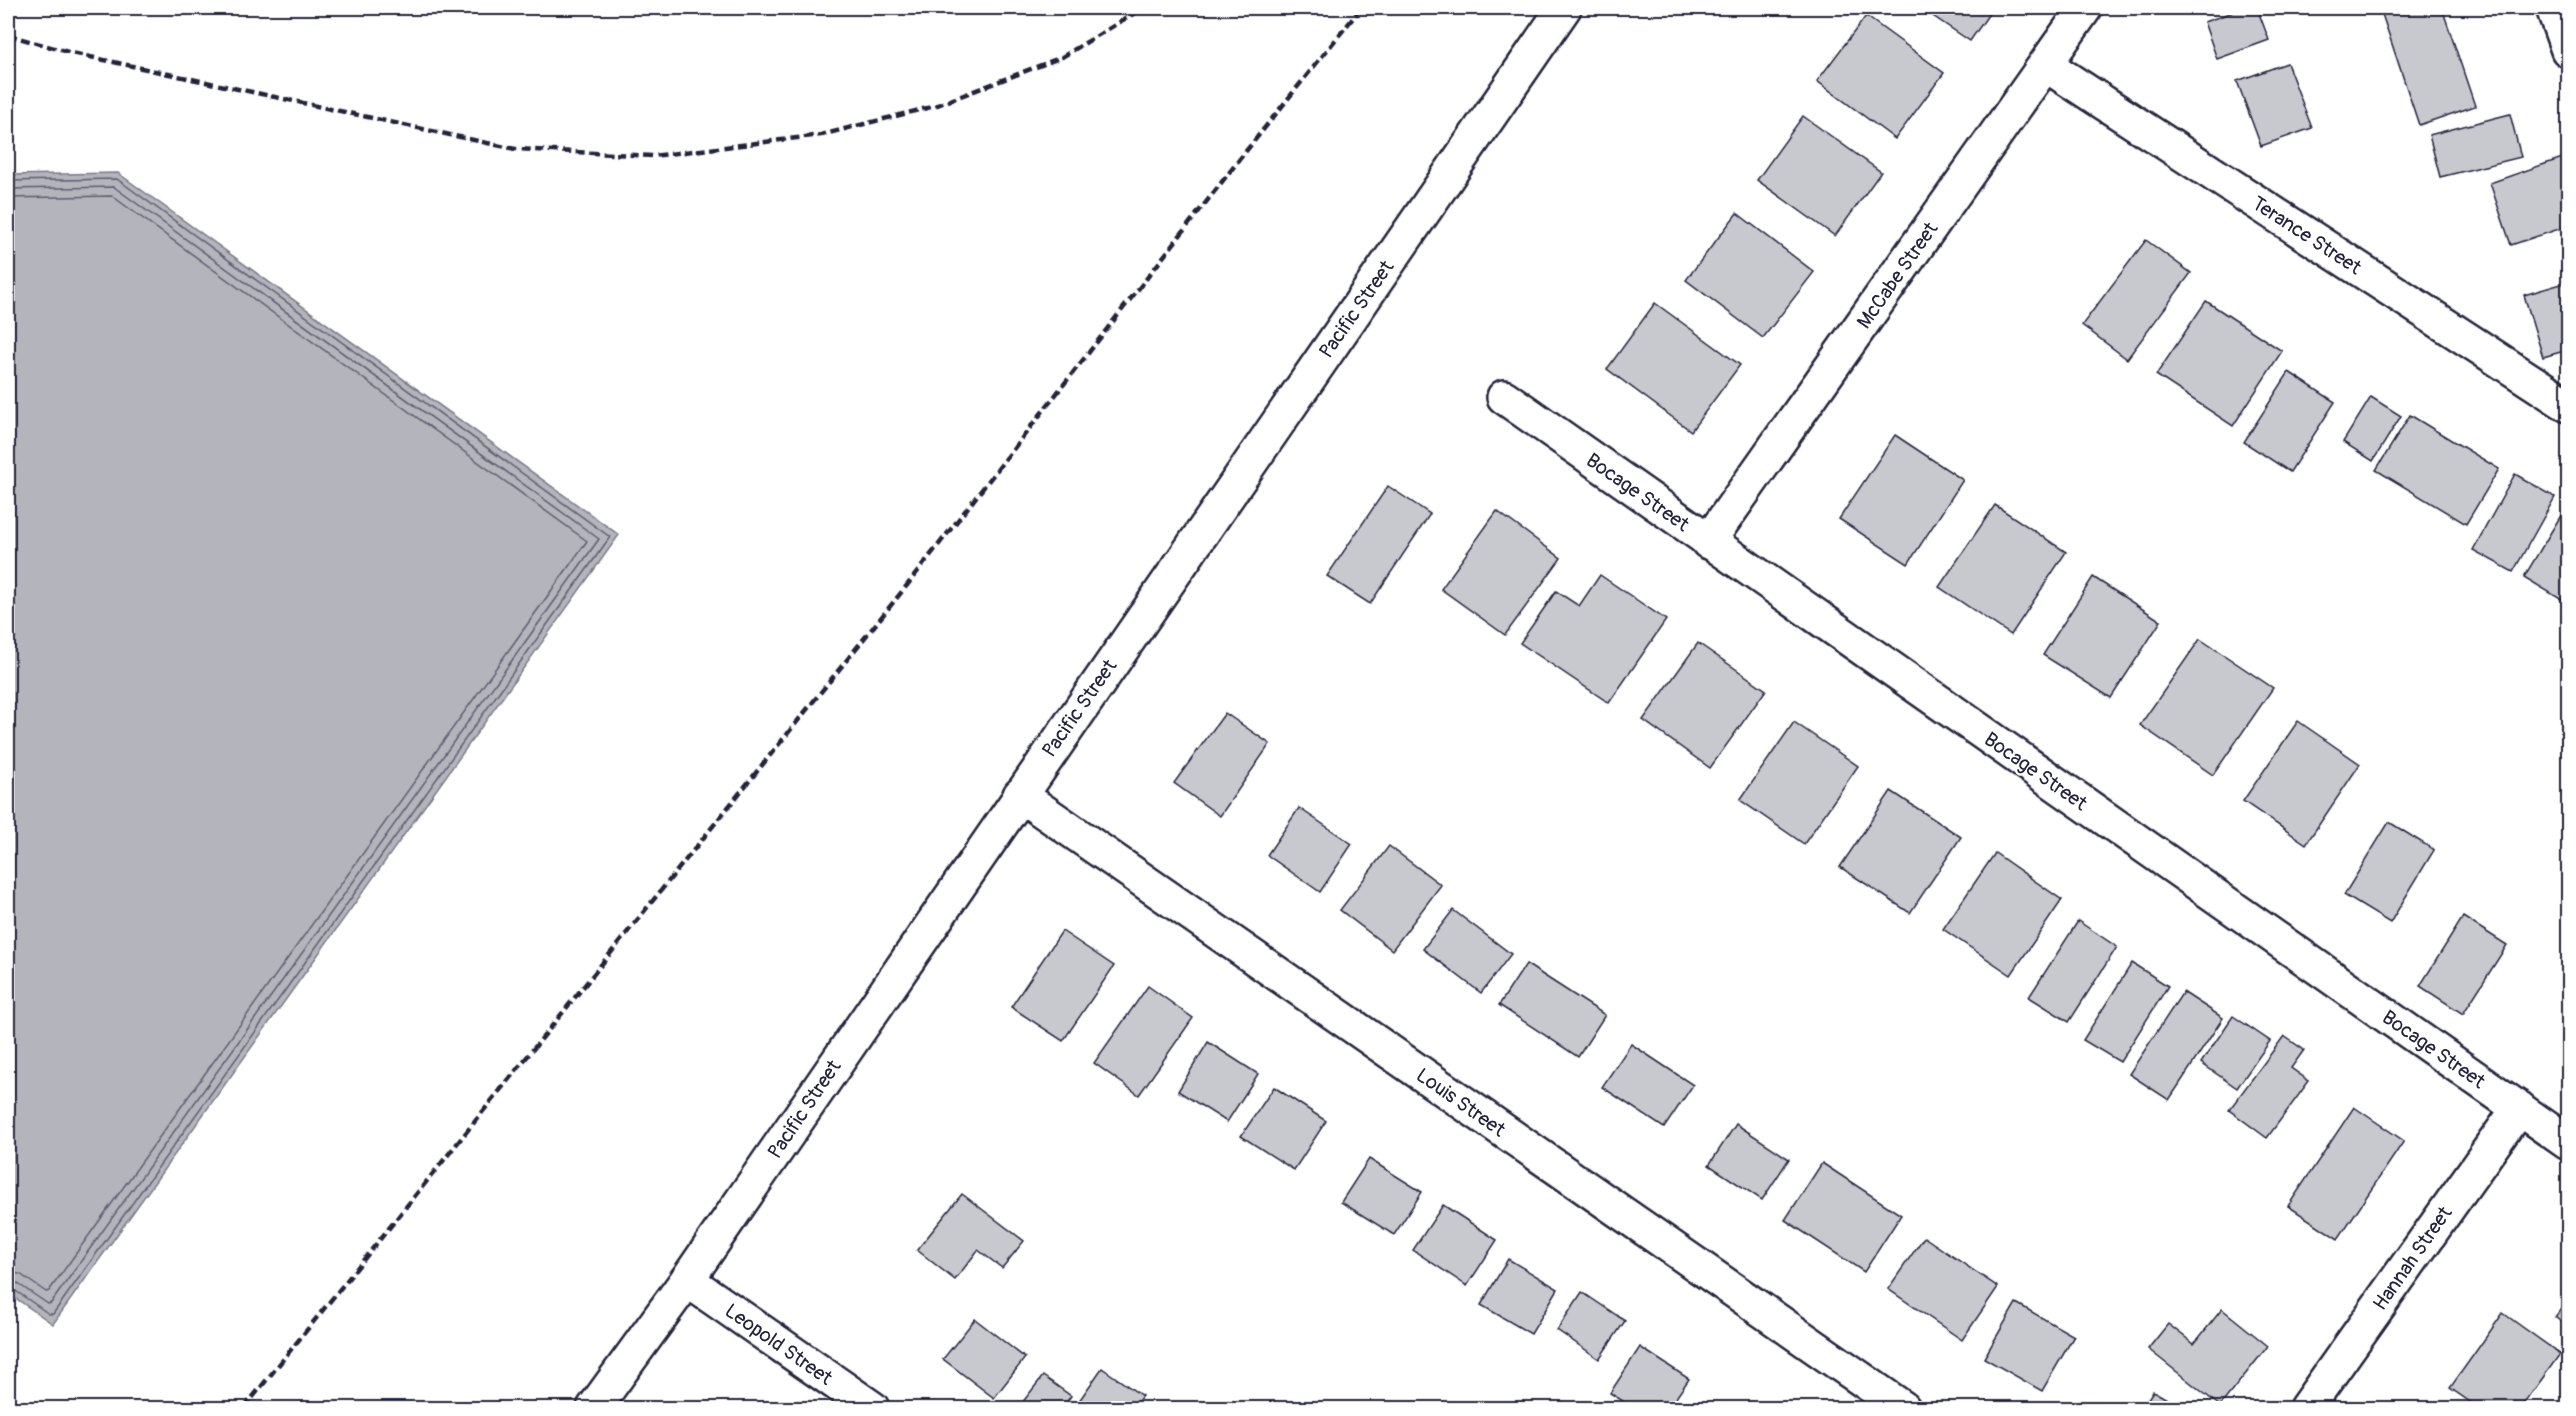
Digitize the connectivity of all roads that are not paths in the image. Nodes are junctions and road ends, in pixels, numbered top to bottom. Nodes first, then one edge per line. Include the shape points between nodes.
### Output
1 (1564, 8) edge
2 (2085, 8) edge
3 (2553, 8) edge
4 (2568, 50) edge
5 (2046, 65) junction
6 (1504, 397) dead end
7 (2568, 405) edge
8 (1708, 542) junction
9 (1020, 795) junction
10 (2519, 1108) junction
11 (2568, 1143) edge
12 (687, 1280) junction
13 (594, 1408) edge
14 (872, 1408) edge
15 (1903, 1408) edge
16 (2306, 1408) edge

1 - 9 street, Pacific Street
2 - 5 street, McCabe Street
3 - 4 street
5 - 7 street, Terance Street
5 - 8 street, McCabe Street
6 - 8 street, Bocage Street
8 - 10 street, Bocage Street
9 - 12 street, Pacific Street
9 - 15 street, Louis Street
10 - 11 street, Bocage Street
10 - 16 street, Hannah Street
12 - 13 street, Pacific Street
12 - 14 street, Leopold Street

